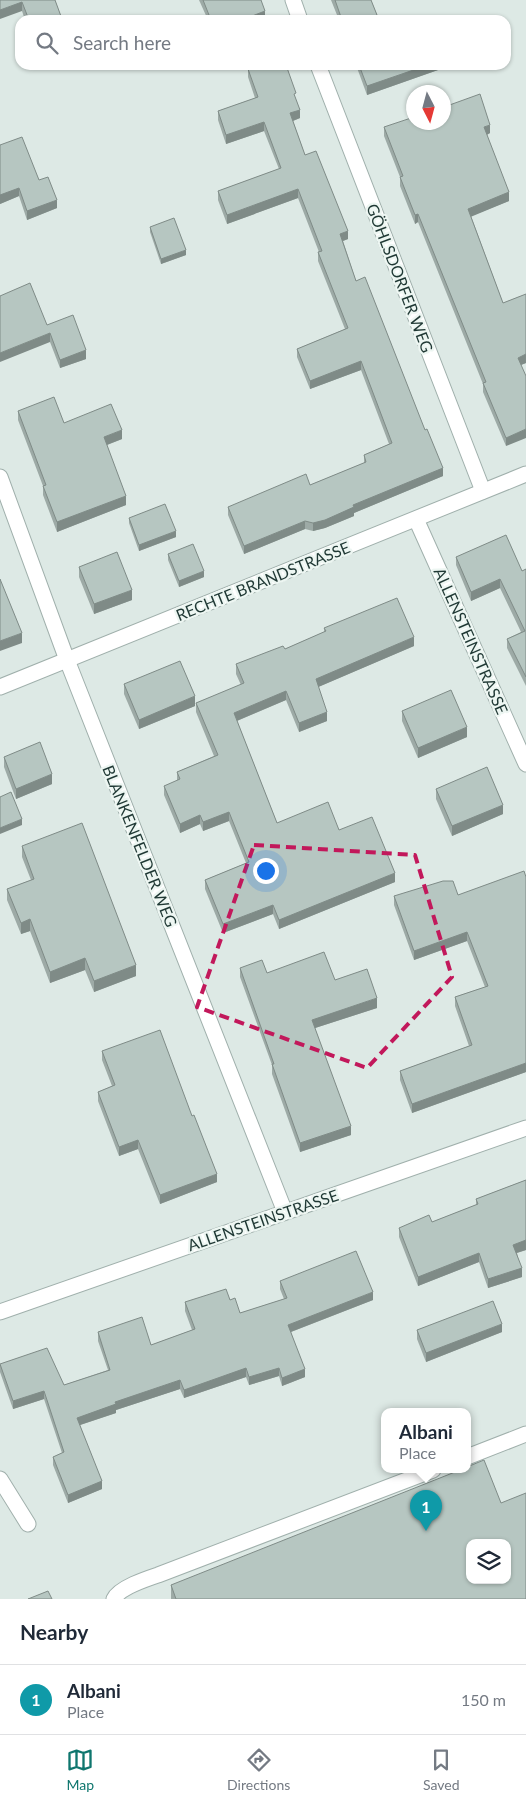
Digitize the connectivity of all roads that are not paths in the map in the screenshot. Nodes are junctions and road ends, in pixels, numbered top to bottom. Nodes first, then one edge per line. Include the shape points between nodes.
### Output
1 (293, 0) edge
2 (298, 15) edge
3 (320, 70) edge
4 (526, 474) edge
5 (0, 477) edge
6 (483, 491) junction
7 (416, 519) junction
8 (67, 660) junction
9 (0, 687) edge
10 (526, 764) edge
11 (526, 1128) edge
12 (285, 1212) junction
13 (0, 1312) edge
14 (526, 1434) edge
15 (471, 1455) edge
16 (425, 1473) edge
17 (0, 1479) edge
18 (28, 1524) dead end
19 (114, 1599) edge

1 - 2 street
3 - 6 street, GÖHLSDORFER WEG
4 - 6 street, RECHTE BRANDSTRASSE
5 - 8 street, BLANKENFELDER WEG
6 - 7 street, RECHTE BRANDSTRASSE
7 - 8 street, RECHTE BRANDSTRASSE
7 - 10 street, ALLENSTEINSTRASSE
8 - 9 street, RECHTE BRANDSTRASSE
8 - 12 street, BLANKENFELDER WEG
11 - 12 street, ALLENSTEINSTRASSE
12 - 13 street, ALLENSTEINSTRASSE
14 - 15 street
16 - 19 street via 158,1574 130,1586
17 - 18 street

